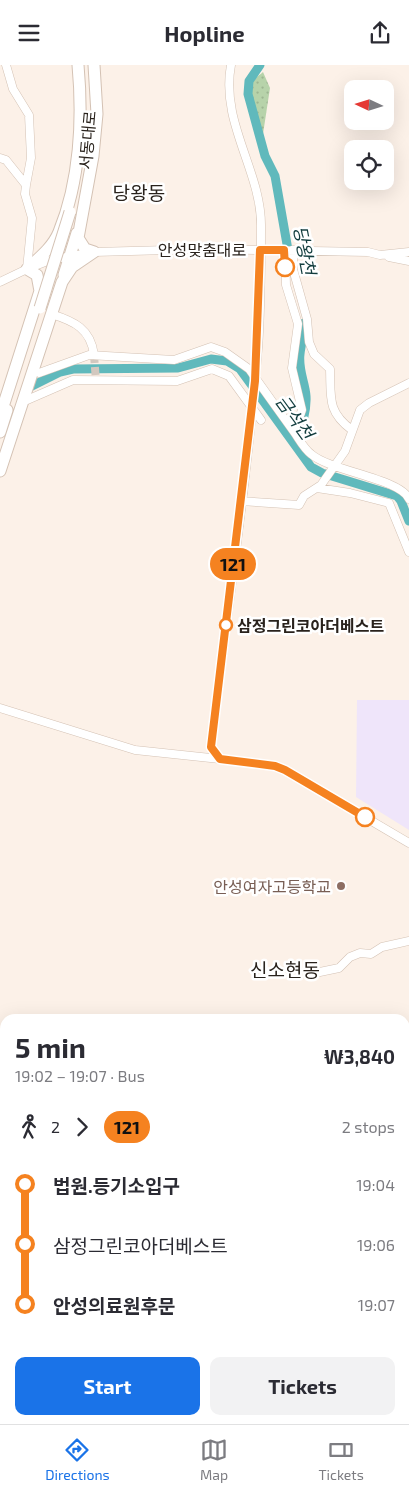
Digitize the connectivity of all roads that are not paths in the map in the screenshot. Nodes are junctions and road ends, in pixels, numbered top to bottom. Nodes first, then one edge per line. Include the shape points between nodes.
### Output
1 (6, 65) edge
2 (78, 65) edge
3 (83, 65) edge
4 (89, 65) edge
5 (94, 65) edge
6 (231, 65) edge
7 (0, 158) edge
8 (26, 185) junction
9 (73, 213) junction
10 (78, 230) junction
11 (59, 233) junction
12 (260, 250) junction
13 (289, 250) junction
14 (409, 252) edge
15 (94, 253) junction
16 (380, 255) junction
17 (66, 256) junction
18 (50, 260) junction
19 (409, 261) edge
20 (27, 269) junction
21 (0, 282) edge
22 (62, 282) junction
23 (40, 291) junction
24 (46, 310) junction
25 (94, 355) junction
26 (39, 373) dead end
27 (255, 378) junction
28 (409, 383) edge
29 (27, 399) dead end
30 (251, 405) junction
31 (0, 416) edge
32 (261, 420) dead end
33 (352, 429) junction
34 (0, 432) edge
35 (296, 435) junction
36 (0, 452) edge
37 (335, 467) junction
38 (0, 471) edge
39 (319, 486) junction
40 (409, 499) edge
41 (241, 501) junction
42 (409, 552) edge
43 (0, 708) edge
44 (220, 759) junction
45 (409, 843) edge
46 (409, 941) edge
47 (316, 973) dead end

1 - 8 street via 13,89 29,115 31,157
2 - 11 highway via 78,148 72,187
3 - 9 highway, 서동대로 via 86,119
4 - 9 highway, 서동대로 via 89,148
5 - 10 highway via 96,114 93,156
6 - 12 street via 228,83 230,105 259,204
7 - 8 street via 6,159
8 - 20 street via 25,194 32,218
9 - 24 highway
10 - 15 highway via 80,244
10 - 17 highway
11 - 18 highway
11 - 20 highway via 45,253
12 - 13 street, 안성맞춤대로
12 - 15 street, 안성맞춤대로 via 145,249
12 - 27 street
13 - 16 street, 안성맞춤대로
13 - 33 street via 307,319 309,342 314,354 330,369 331,407 341,422
13 - 35 street via 286,285 298,324 292,368 302,410
14 - 16 street, 안성맞춤대로
15 - 17 street, 안성맞춤대로
15 - 22 highway via 72,267
16 - 19 street
17 - 18 street, 안성맞춤대로
17 - 22 highway
18 - 20 street, 안성맞춤대로
18 - 23 highway
20 - 21 street, 안성맞춤대로
20 - 23 highway via 37,275
22 - 24 highway
23 - 31 highway
24 - 25 street via 74,321 84,330
24 - 34 highway
24 - 36 highway
24 - 38 highway
25 - 26 street
25 - 27 street via 174,360 212,347 240,361
27 - 30 street
27 - 35 street
28 - 33 street via 360,410
29 - 30 street via 73,380 177,381 212,369 229,376
30 - 32 street
30 - 41 street
33 - 37 street via 345,451
35 - 37 street via 311,455
37 - 39 street
37 - 40 street via 401,489
39 - 41 street via 304,496 299,505
39 - 42 street via 389,503
41 - 44 street via 211,747
43 - 44 street via 135,750
44 - 45 street via 280,768
46 - 47 street via 382,947 371,954 360,953 338,968

